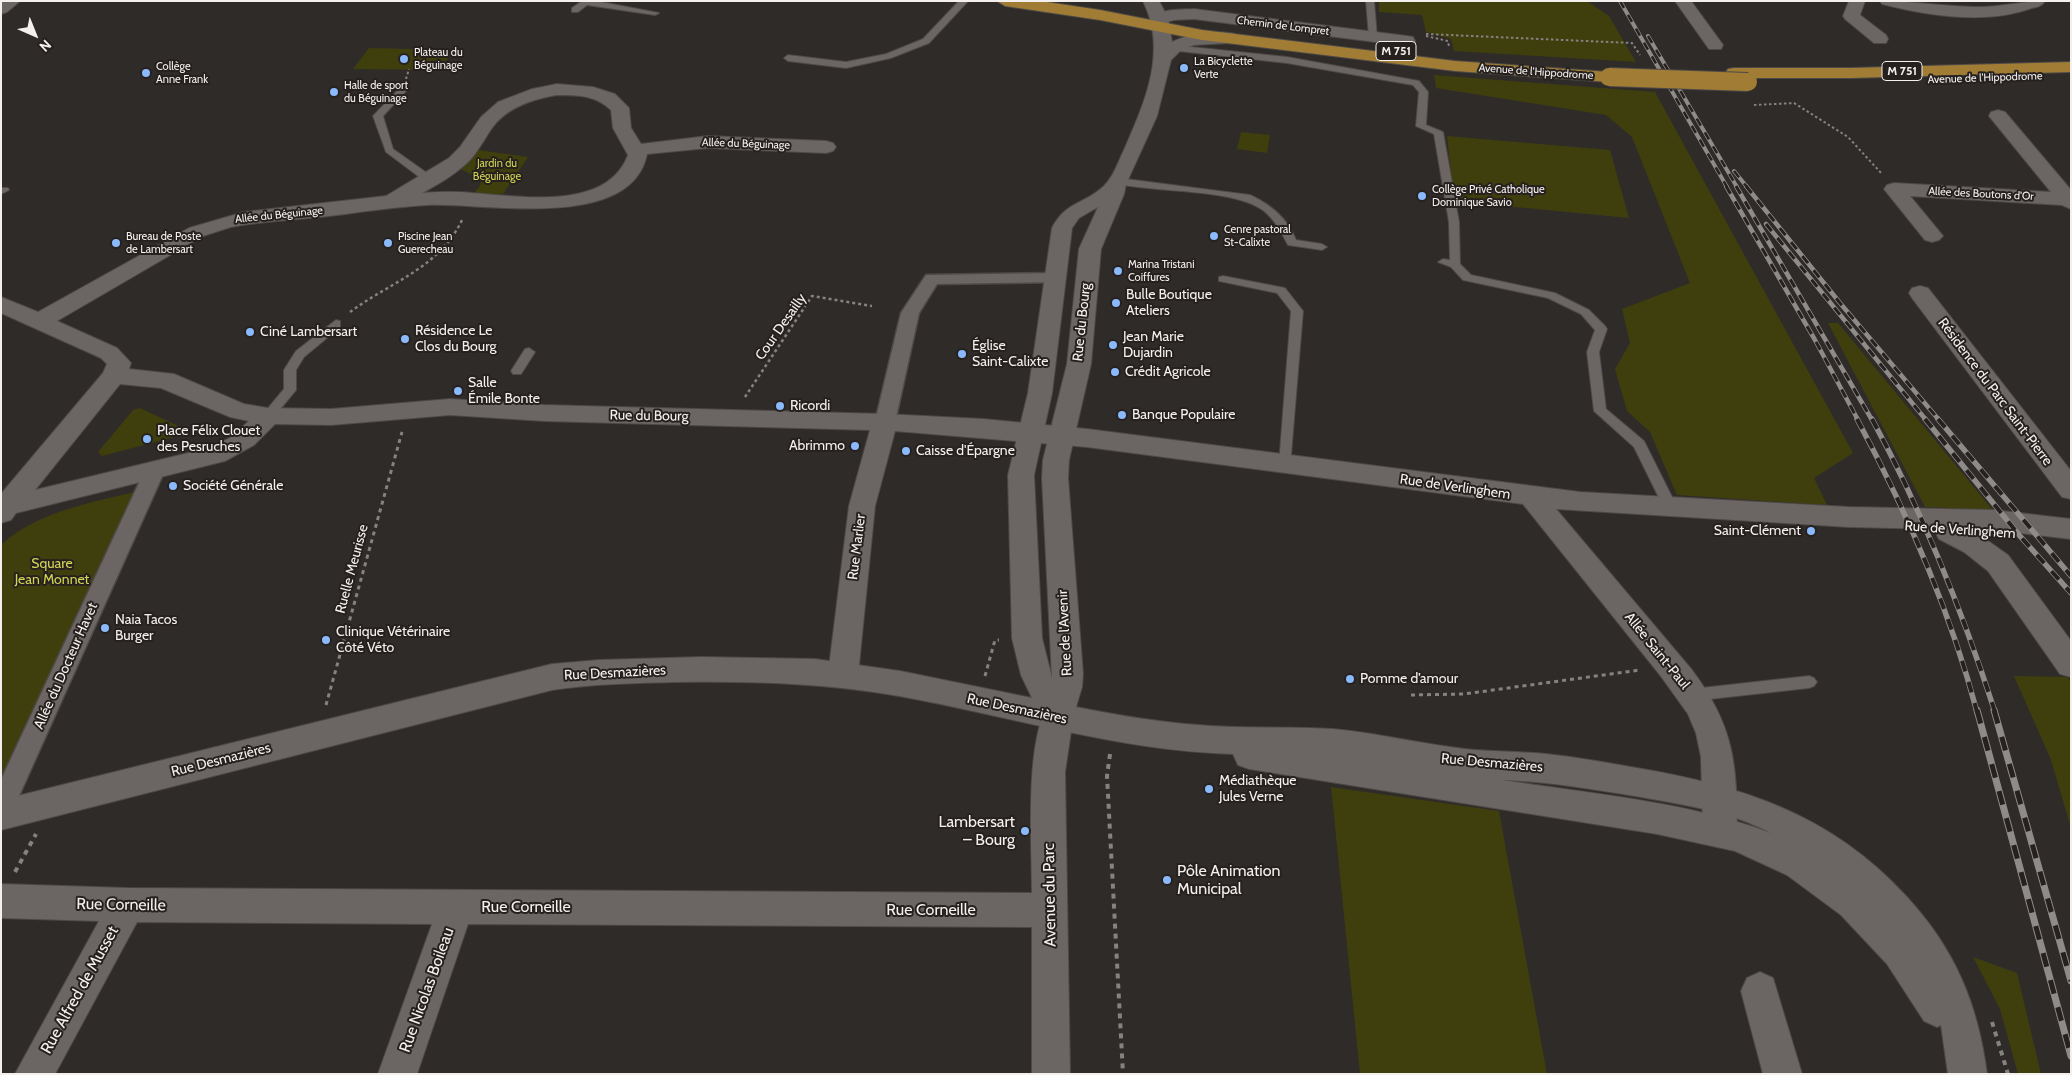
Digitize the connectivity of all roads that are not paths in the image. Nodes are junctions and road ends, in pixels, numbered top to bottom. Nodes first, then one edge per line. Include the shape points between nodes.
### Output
1 (12, 1) edge
2 (964, 1) edge
3 (1005, 1) edge
4 (1044, 1) edge
5 (1151, 1) edge
6 (1370, 1) edge
7 (1683, 1) edge
8 (1857, 1) edge
9 (1888, 1) edge
10 (2037, 1) edge
11 (587, 2) edge
12 (1, 9) edge
13 (575, 10) dead end
14 (656, 13) dead end
15 (1161, 23) junction
16 (1373, 37) junction
17 (1230, 38) junction
18 (1880, 39) dead end
19 (1407, 41) dead end
20 (1715, 46) dead end
21 (1167, 54) junction
22 (788, 58) dead end
23 (2071, 67) edge
24 (1606, 73) junction
25 (2071, 76) edge
26 (1740, 78) junction
27 (402, 91) dead end
28 (1998, 116) dead end
29 (826, 147) dead end
30 (636, 150) junction
31 (438, 175) junction
32 (1118, 181) junction
33 (463, 198) junction
34 (394, 200) junction
35 (2069, 201) edge
36 (1932, 236) dead end
37 (1322, 247) dead end
38 (1054, 278) junction
39 (1223, 279) dead end
40 (1920, 293) dead end
41 (1, 304) edge
42 (39, 321) junction
43 (336, 324) road end
44 (529, 352) dead end
45 (517, 372) dead end
46 (114, 376) junction
47 (268, 416) junction
48 (885, 422) junction
49 (1030, 432) junction
50 (1062, 436) junction
51 (1285, 464) junction
52 (155, 470) junction
53 (2071, 490) edge
54 (1532, 497) junction
55 (1670, 507) junction
56 (5, 509) edge
57 (1849, 517) junction
58 (2071, 530) edge
59 (1948, 532) junction
60 (2005, 535) junction
61 (1998, 563) junction
62 (2071, 665) edge
63 (843, 675) junction
64 (1809, 682) dead end
65 (1692, 695) junction
66 (1057, 718) junction
67 (1180, 738) junction
68 (1720, 799) junction
69 (1, 808) edge
70 (1, 815) edge
71 (1720, 831) junction
72 (1789, 842) junction
73 (6, 890) edge
74 (126, 905) junction
75 (456, 907) junction
76 (1050, 910) junction
77 (1760, 991) dead end
78 (34, 1074) edge
79 (397, 1074) edge
80 (1051, 1074) edge
81 (1783, 1074) edge
82 (1967, 1074) edge

1 - 12 street
2 - 22 lane via 926,40 888,56 846,65
3 - 15 main road, Avenue de l'Hippodrome / M 751
4 - 15 main road, Avenue de l'Hippodrome / M 751
5 - 15 street
6 - 16 lane
7 - 20 street
8 - 18 street via 1851,16
9 - 10 street via 1928,10 1958,11 2007,9
11 - 13 lane
11 - 14 lane
15 - 16 street, Chemin de Lompret via 1173,15 1194,14
15 - 17 main road, Avenue de l'Hippodrome / M 751
15 - 21 street, Rue du Bourg
15 - 24 main road, Avenue de l'Hippodrome / M 751
16 - 19 street, Chemin de Lompret
17 - 21 street via 1197,40
17 - 24 main road, Avenue de l'Hippodrome / M 751 via 1426,62
21 - 32 street, Rue du Bourg via 1152,108
21 - 55 lane via 1287,60 1416,83 1424,92 1421,126 1438,132 1454,222 1449,263 1467,278 1551,295 1585,312 1601,330 1593,352 1600,411 1639,444
23 - 26 main road, Avenue de l'Hippodrome / M 751
24 - 26 main road, Avenue de l'Hippodrome / M 751, bridge
25 - 26 main road, Avenue de l'Hippodrome / M 751
27 - 31 lane via 378,116 389,150
28 - 35 street
29 - 30 street, Allée du Béguinage via 708,142
30 - 31 street, Allée du Béguinage via 622,128 622,112 616,103 586,91 551,91 530,95 499,110 487,122 472,147
30 - 33 street, Allée du Béguinage via 635,167 623,180 580,198 550,204
31 - 33 street via 468,183
31 - 34 street, Allée du Béguinage
32 - 37 lane via 1246,197 1282,223 1292,243
32 - 38 street, Rue du Bourg via 1106,194 1072,211 1065,220
32 - 50 street, Rue du Bourg via 1090,249 1079,359
33 - 34 street, Allée du Béguinage
34 - 42 street, Allée du Béguinage via 252,216 218,224 178,242
35 - 36 street, Allée des Boutons d'Or via 1888,182
38 - 48 street via 932,279 910,313
38 - 49 street, Rue du Bourg via 1043,373
39 - 51 lane via 1281,290 1297,311
40 - 53 street, Résidence du Parc Saint-Pierre
41 - 42 street
42 - 46 street via 109,353 118,363
43 - 47 lane via 297,358 290,370 290,390
44 - 45 lane
46 - 47 street via 165,380 238,411
46 - 56 street
47 - 48 street, Rue du Bourg via 331,417 457,407
47 - 52 street via 251,437 229,450
48 - 49 street, Rue du Bourg
48 - 63 street, Rue Marlier via 862,506
49 - 50 street, Rue du Bourg
49 - 66 street, Rue de l'Avenir via 1021,475 1027,638 1036,675
50 - 51 street, Rue de Verlinghem
50 - 66 street, Rue de l'Avenir via 1055,478 1068,674
51 - 54 street, Rue de Verlinghem
52 - 56 street
52 - 69 street, Allée du Docteur Havet
54 - 55 street, Rue de Verlinghem
54 - 65 street, Allée Saint-Paul
55 - 57 street, Rue de Verlinghem
57 - 58 street, Rue de Verlinghem via 1994,520
57 - 59 street, Rue de Verlinghem
58 - 60 street, Rue de Verlinghem
59 - 60 street, Rue de Verlinghem
59 - 61 street via 1974,545
60 - 61 street via 1996,552
61 - 62 street
63 - 66 street, Rue Desmazières
63 - 70 street, Rue Desmazières via 739,668 584,673 519,685
64 - 65 lane
65 - 68 street, Allée Saint-Paul via 1713,739
66 - 67 street, Rue Desmazières
66 - 76 street, Avenue du Parc via 1049,772
67 - 68 street, Rue Desmazières via 1341,744 1469,764 1567,771
67 - 71 street, Rue Desmazières via 1285,761 1645,816
68 - 71 street, Allée Saint-Paul
68 - 72 street, Rue Desmazières via 1757,811
71 - 72 street, Rue Desmazières
72 - 82 street via 1890,938 1932,998
73 - 74 street, Rue Corneille
74 - 75 street, Rue Corneille
74 - 78 street, Rue Alfred de Musset
75 - 76 street, Rue Corneille
75 - 79 street, Rue Nicolas Boileau
76 - 80 street, Avenue du Parc
77 - 81 street

